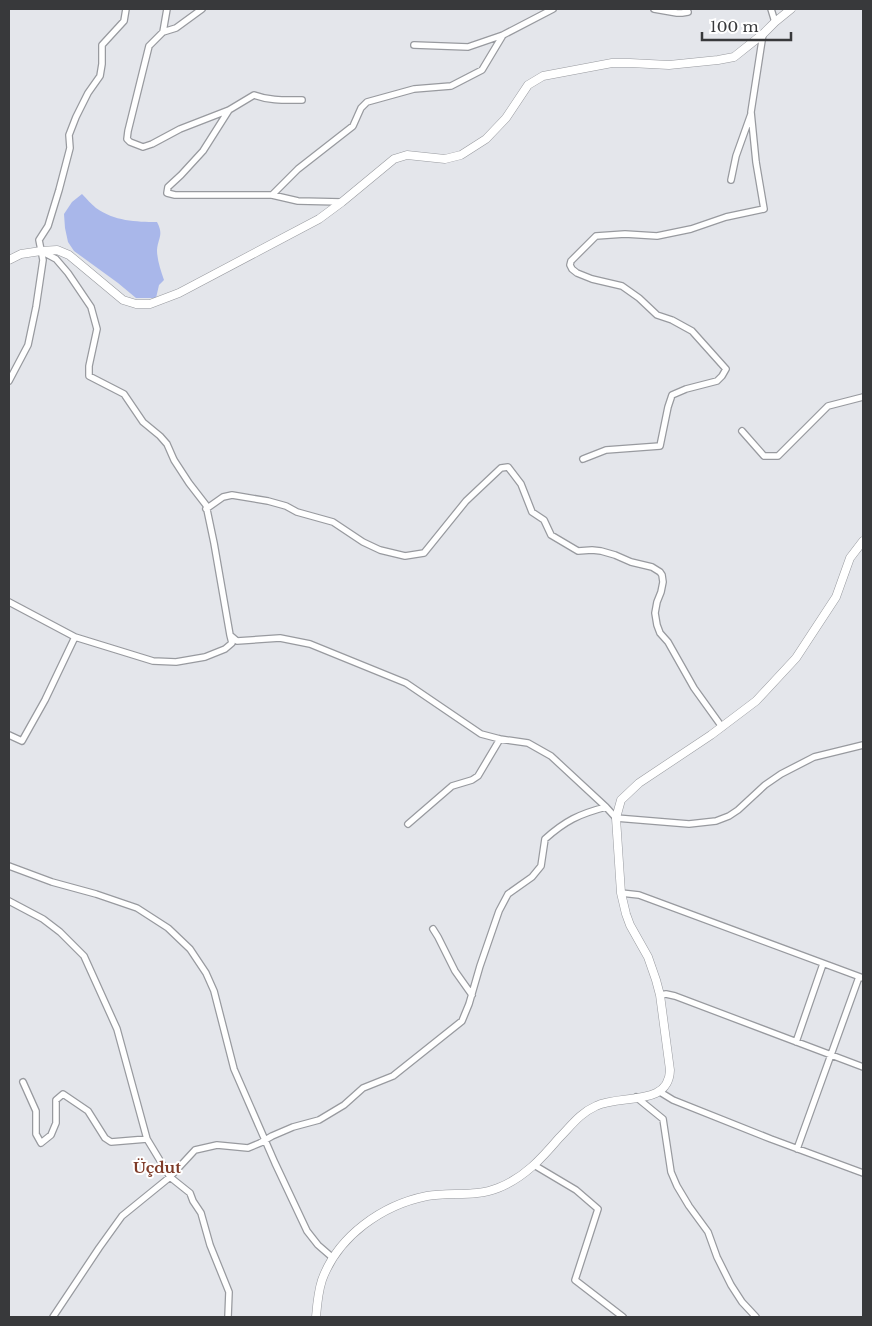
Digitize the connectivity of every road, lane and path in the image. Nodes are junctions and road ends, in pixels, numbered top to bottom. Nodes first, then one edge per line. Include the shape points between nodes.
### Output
1 (126, 9) edge
2 (167, 9) edge
3 (202, 9) edge
4 (553, 9) edge
5 (654, 9) edge
6 (686, 9) edge
7 (771, 9) edge
8 (791, 9) edge
9 (775, 22) junction
10 (163, 32) junction
11 (763, 34) junction
12 (503, 35) junction
13 (414, 45) dead end
14 (302, 100) dead end
15 (229, 110) junction
16 (751, 112) junction
17 (731, 180) dead end
18 (272, 195) junction
19 (342, 202) junction
20 (41, 250) junction
21 (9, 260) edge
22 (9, 381) edge
23 (863, 397) edge
24 (742, 431) dead end
25 (583, 459) dead end
26 (206, 509) junction
27 (863, 541) edge
28 (9, 602) edge
29 (230, 636) junction
30 (75, 637) junction
31 (722, 726) junction
32 (9, 735) edge
33 (500, 739) junction
34 (863, 746) edge
35 (606, 807) junction
36 (616, 818) junction
37 (408, 824) dead end
38 (9, 866) edge
39 (621, 893) junction
40 (9, 901) edge
41 (433, 929) dead end
42 (823, 964) junction
43 (861, 978) edge
44 (472, 995) junction
45 (660, 995) junction
46 (796, 1042) junction
47 (831, 1055) junction
48 (863, 1067) edge
49 (23, 1082) dead end
50 (660, 1092) junction
51 (636, 1097) junction
52 (147, 1139) junction
53 (265, 1140) junction
54 (797, 1149) junction
55 (534, 1165) junction
56 (863, 1173) edge
57 (170, 1177) junction
58 (333, 1258) junction
59 (53, 1317) edge
60 (228, 1317) edge
61 (316, 1317) edge
62 (623, 1317) edge
63 (756, 1317) edge

1 - 20 street via 124,21 102,45 100,76 88,93 69,135 70,148 59,190 48,226 39,240
2 - 10 street
3 - 10 street via 176,28
4 - 12 street
5 - 6 street via 682,13 688,12
7 - 9 street
8 - 9 street
9 - 11 street
10 - 15 street via 149,46 127,139 142,146 152,144
11 - 16 street
11 - 19 street via 734,57 669,66 612,63 543,76 528,85 506,118 486,139 461,155 445,159 407,154 394,159
12 - 13 street via 468,47
12 - 18 street via 482,70 451,86 414,89 367,102 353,126 298,169
14 - 15 street via 277,100 254,94
15 - 18 street via 203,151 167,193
16 - 17 street
16 - 25 street via 764,209 657,236 596,236 571,262 572,269 577,272 622,286 657,315 692,331 726,369 717,382 672,395 660,446 606,450
18 - 19 street via 298,201
19 - 20 street via 301,229 179,293 150,304 123,300 69,255 57,250
20 - 21 street
20 - 22 street via 43,260 28,345
20 - 26 street via 56,259 68,273 90,308 97,329 89,376 124,394 143,422 167,444 174,460 206,504
23 - 24 street via 828,406 778,456 764,456
26 - 29 street
26 - 31 street via 223,497 232,495 268,501 333,522 363,542 404,556 424,553 466,501 501,468 508,467 521,484 532,512 544,520 551,535 578,551 601,551 660,572 663,582 655,613 659,630 694,688
27 - 31 street via 850,558 836,597 796,658 756,701
28 - 30 street
29 - 30 street via 232,643 225,649 205,657 176,662 153,661
29 - 33 street via 237,641 280,638 317,646 406,683 481,734
30 - 32 street via 22,742
31 - 36 street via 639,783 621,800
33 - 35 street via 528,743 551,756
33 - 37 street via 478,776 452,786
34 - 36 street via 814,756 765,784 738,810 716,821 689,824
35 - 36 street
35 - 44 street via 561,825 545,839 541,866 532,877 508,894 500,911
36 - 39 street
38 - 53 street via 126,904 158,920 183,941 201,964 212,986 234,1069
39 - 42 street via 639,895
39 - 45 street via 630,925 650,963
40 - 52 street via 43,919 84,956 117,1029
41 - 44 street
42 - 43 street
42 - 46 street
43 - 47 street
44 - 53 street via 462,1021 392,1076 363,1088 344,1105 319,1120
45 - 46 street via 675,996
45 - 50 street via 670,1070 668,1083
46 - 47 street
47 - 48 street
47 - 54 street
49 - 52 street via 36,1111 36,1134 41,1143 54,1129 56,1100 63,1094 88,1111 112,1142
50 - 51 street
50 - 54 street
51 - 55 street via 609,1101 587,1110
51 - 63 street via 663,1119 677,1186 708,1232 731,1286
52 - 57 street
53 - 57 street via 248,1148 217,1144 195,1150
53 - 58 street via 307,1231
54 - 56 street
55 - 58 street via 510,1183 497,1188 477,1193 427,1196 391,1208 357,1230
55 - 62 street via 576,1190 598,1209 575,1280
57 - 59 street via 122,1216
57 - 60 street via 190,1193 201,1213 229,1292
58 - 61 street via 322,1281

